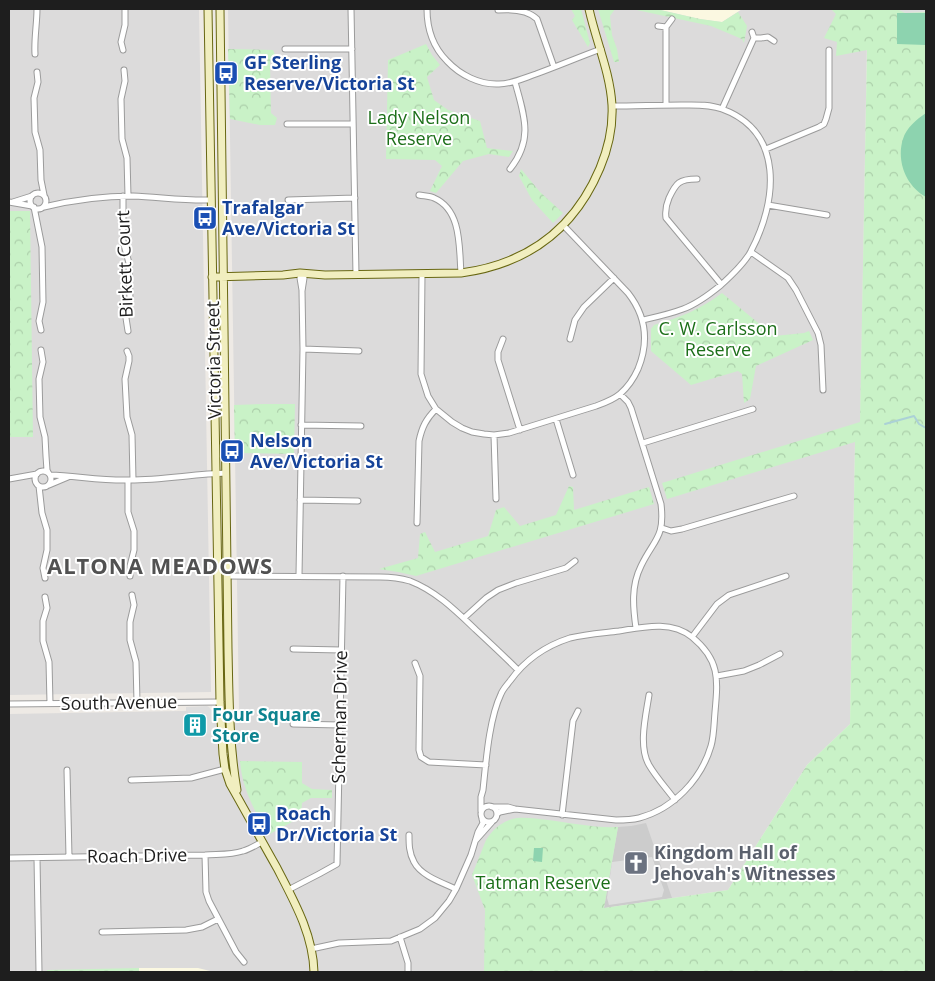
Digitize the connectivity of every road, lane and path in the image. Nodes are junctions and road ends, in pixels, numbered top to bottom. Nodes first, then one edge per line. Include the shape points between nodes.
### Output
1 (37, 9) edge
2 (125, 9) edge
3 (208, 9) edge
4 (220, 9) edge
5 (351, 9) edge
6 (427, 9) edge
7 (589, 9) edge
8 (498, 10) dead end
9 (672, 19) dead end
10 (658, 26) dead end
11 (666, 27) junction
12 (774, 41) dead end
13 (285, 49) dead end
14 (352, 49) junction
15 (601, 49) junction
16 (123, 50) dead end
17 (829, 50) dead end
18 (35, 54) dead end
19 (554, 67) junction
20 (124, 70) dead end
21 (37, 72) dead end
22 (515, 82) junction
23 (666, 105) junction
24 (612, 106) junction
25 (722, 109) junction
26 (287, 124) dead end
27 (353, 124) junction
28 (766, 149) junction
29 (510, 169) dead end
30 (697, 179) dead end
31 (41, 180) junction
32 (419, 194) dead end
33 (33, 195) junction
34 (45, 196) junction
35 (125, 196) junction
36 (355, 198) junction
37 (211, 200) junction
38 (222, 200) junction
39 (288, 200) dead end
40 (61, 202) junction
41 (10, 203) edge
42 (768, 205) junction
43 (33, 206) junction
44 (43, 207) junction
45 (827, 216) dead end
46 (36, 220) junction
47 (564, 226) junction
48 (751, 252) junction
49 (461, 273) junction
50 (422, 274) junction
51 (356, 275) junction
52 (223, 276) junction
53 (302, 276) junction
54 (212, 277) junction
55 (614, 278) junction
56 (721, 284) junction
57 (643, 320) junction
58 (40, 330) dead end
59 (128, 331) dead end
60 (502, 339) dead end
61 (570, 339) dead end
62 (303, 349) junction
63 (41, 350) dead end
64 (127, 351) dead end
65 (359, 352) dead end
66 (823, 390) dead end
67 (620, 394) junction
68 (436, 409) junction
69 (753, 409) dead end
70 (556, 419) junction
71 (301, 425) junction
72 (361, 426) dead end
73 (520, 430) junction
74 (494, 435) junction
75 (643, 443) junction
76 (46, 456) junction
77 (38, 473) junction
78 (216, 473) junction
79 (226, 473) junction
80 (49, 474) junction
81 (573, 475) dead end
82 (69, 477) junction
83 (12, 479) edge
84 (130, 480) junction
85 (37, 484) junction
86 (48, 486) junction
87 (794, 496) dead end
88 (41, 500) junction
89 (300, 500) junction
90 (496, 500) dead end
91 (358, 501) dead end
92 (417, 524) dead end
93 (662, 528) junction
94 (575, 560) dead end
95 (299, 575) junction
96 (130, 576) dead end
97 (217, 576) junction
98 (227, 576) junction
99 (343, 576) junction
100 (786, 576) dead end
101 (45, 578) dead end
102 (132, 595) dead end
103 (45, 597) dead end
104 (464, 618) junction
105 (636, 628) junction
106 (692, 637) junction
107 (293, 649) dead end
108 (341, 650) junction
109 (780, 654) dead end
110 (415, 663) dead end
111 (518, 670) junction
112 (717, 676) junction
113 (649, 695) dead end
114 (229, 701) junction
115 (136, 702) junction
116 (220, 702) junction
117 (9, 704) edge
118 (50, 704) junction
119 (578, 711) dead end
120 (293, 724) dead end
121 (340, 725) junction
122 (486, 765) junction
123 (229, 768) junction
124 (68, 770) dead end
125 (131, 780) dead end
126 (483, 790) junction
127 (675, 800) junction
128 (490, 806) junction
129 (515, 809) junction
130 (481, 811) junction
131 (497, 814) junction
132 (562, 815) junction
133 (482, 819) junction
134 (492, 822) junction
135 (409, 835) dead end
136 (476, 840) junction
137 (262, 842) junction
138 (205, 855) junction
139 (69, 857) junction
140 (9, 858) edge
141 (37, 858) junction
142 (456, 889) junction
143 (288, 890) junction
144 (218, 919) junction
145 (102, 932) dead end
146 (400, 938) junction
147 (311, 949) junction
148 (244, 962) dead end
149 (39, 972) edge
150 (314, 972) edge
151 (408, 972) edge

1 - 18 street
2 - 16 street
3 - 37 street, Victoria Street
4 - 38 street, Victoria Street
5 - 14 street
6 - 22 street via 434,42 450,65 488,84
7 - 15 street
8 - 19 street via 511,9 532,14 537,19
9 - 11 street
10 - 11 street
11 - 23 street
12 - 25 street via 753,35
13 - 14 street
14 - 27 street
15 - 19 street
15 - 24 street
17 - 28 street via 829,108 824,124
19 - 22 street
20 - 35 street, Birkett Court via 121,99 122,139 127,158
21 - 31 street via 35,134 40,150
22 - 29 street via 525,120 525,136 522,151
23 - 24 street
23 - 25 street via 703,105
24 - 47 street via 606,153 580,206
25 - 28 street via 748,124
26 - 27 street
27 - 36 street
28 - 42 street via 771,180
30 - 56 street via 685,180 675,186 666,205 666,218
31 - 33 street
31 - 34 street
32 - 49 street via 446,206 454,220
33 - 34 street
33 - 41 street
33 - 43 street via 30,201
34 - 40 street
34 - 44 street
35 - 37 street
35 - 40 street
35 - 59 street, Birkett Court via 123,241 129,263
36 - 39 street
36 - 51 street
37 - 38 street
37 - 54 street, Victoria Street
38 - 52 street, Victoria Street
40 - 44 street
41 - 43 street
42 - 45 street
42 - 48 street
43 - 44 street
43 - 46 street
44 - 46 street
46 - 58 street via 42,247
47 - 49 street via 521,256 502,264
47 - 55 street
48 - 56 street
48 - 66 street via 788,278 796,290 818,333
49 - 50 street
50 - 51 street
50 - 68 street via 421,374
51 - 53 street
52 - 53 street
52 - 54 street
52 - 79 street, Victoria Street
53 - 62 street
54 - 78 street, Victoria Street
55 - 57 street via 634,299
55 - 61 street via 574,320
56 - 57 street via 684,309
57 - 67 street via 645,340 642,358 633,378
60 - 73 street via 498,360
62 - 65 street
62 - 71 street
63 - 76 street via 40,417
64 - 84 street via 126,417 132,435
67 - 70 street via 608,402
67 - 75 street via 631,408
68 - 74 street via 462,428
68 - 92 street via 428,417 418,441
69 - 75 street
70 - 73 street
70 - 81 street
71 - 72 street
71 - 89 street
73 - 74 street
74 - 90 street
75 - 93 street via 661,504
76 - 77 street
76 - 80 street
77 - 80 street via 44,471
77 - 83 street
77 - 85 street via 35,478
78 - 79 street
78 - 84 street
78 - 97 street, Victoria Street
79 - 98 street, Victoria Street
80 - 82 street
80 - 86 street via 51,481
82 - 84 street
82 - 86 street
83 - 85 street via 26,479
84 - 96 street via 128,512 134,531 134,550
85 - 86 street via 43,488
85 - 88 street
86 - 88 street
87 - 93 street via 682,529 671,531
88 - 101 street via 47,530
89 - 91 street
89 - 95 street
93 - 105 street via 637,576 633,598
94 - 104 street via 566,568 498,590
95 - 98 street
95 - 99 street
97 - 98 street
97 - 116 street, Victoria Street
98 - 114 street, Victoria Street
99 - 104 street via 400,578 412,582 440,597
99 - 108 street, Scherman Drive
100 - 106 street via 729,595 717,604
102 - 115 street via 130,640 136,662
103 - 118 street via 47,608 43,621 49,662
104 - 111 street
105 - 106 street via 670,627
105 - 111 street via 571,638 548,647
106 - 112 street via 707,653
107 - 108 street
108 - 121 street, Scherman Drive
109 - 112 street via 752,668
110 - 122 street via 420,676 421,757 429,762
111 - 122 street via 501,693 493,718
112 - 127 street via 712,744 707,759 689,787
113 - 127 street via 644,731 645,755
114 - 116 street, South Avenue
114 - 123 street, Victoria Street
115 - 116 street, South Avenue
115 - 118 street, South Avenue
116 - 123 street, Victoria Street via 221,736
117 - 118 street, South Avenue
119 - 132 street via 572,721
120 - 121 street
121 - 143 street, Scherman Drive via 337,864
122 - 126 street
123 - 125 street via 191,778
123 - 137 street, Victoria Street via 230,784
124 - 139 street
126 - 128 street
126 - 130 street
127 - 132 street via 632,820
128 - 129 street
128 - 130 street
128 - 131 street
129 - 131 street
129 - 132 street
130 - 133 street
131 - 134 street
133 - 134 street
133 - 136 street
134 - 136 street
135 - 142 street via 414,863 421,871
136 - 142 street
137 - 138 street, Roach Drive via 236,853
137 - 143 street, Victoria Street
138 - 139 street, Roach Drive
138 - 144 street via 206,892
139 - 141 street, Roach Drive
140 - 141 street, Roach Drive
141 - 149 street
142 - 146 street via 435,918
143 - 147 street, Victoria Street via 300,912
144 - 145 street via 186,930
144 - 148 street
146 - 147 street
146 - 151 street
147 - 150 street, Victoria Street

